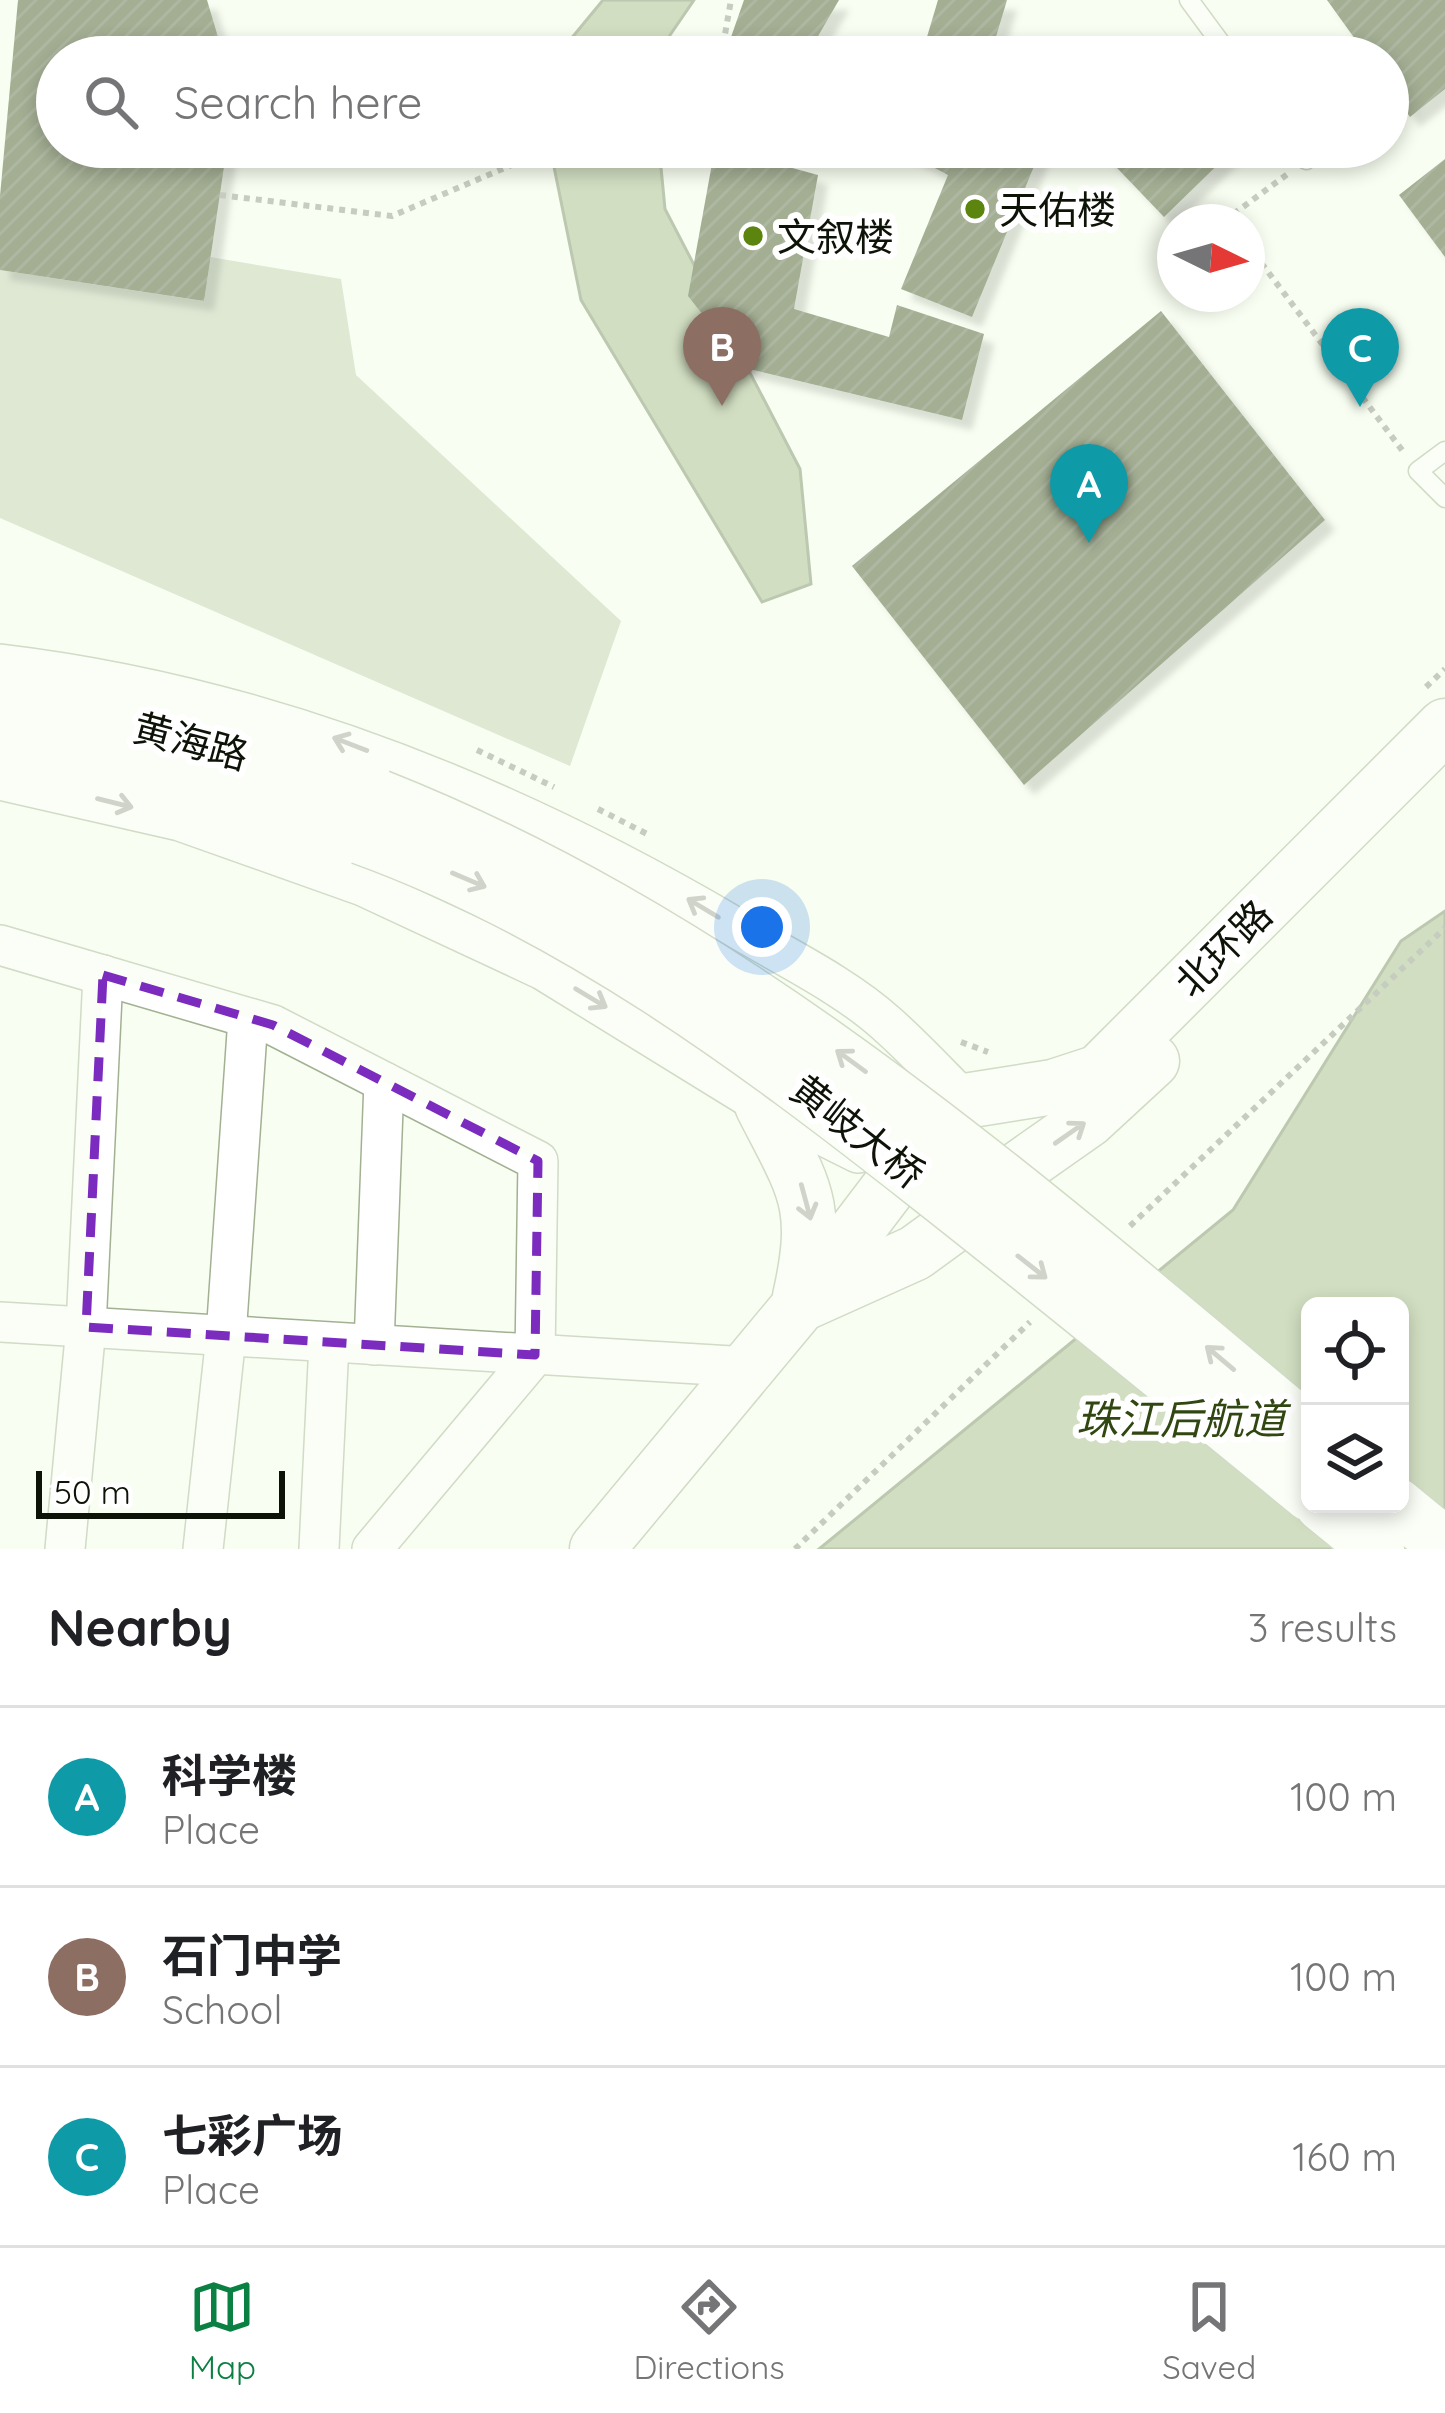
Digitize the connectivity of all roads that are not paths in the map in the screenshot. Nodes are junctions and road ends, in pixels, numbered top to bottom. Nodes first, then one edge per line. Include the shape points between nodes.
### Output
1 (1190, 0) edge
2 (1216, 36) edge
3 (1445, 451) edge
4 (1445, 498) edge
5 (0, 664) edge
6 (0, 697) edge
7 (1445, 726) edge
8 (0, 743) edge
9 (1445, 764) edge
10 (0, 780) edge
11 (370, 817) junction
12 (0, 945) edge
13 (104, 975) junction
14 (248, 1018) junction
15 (384, 1082) junction
16 (965, 1101) junction
17 (762, 1105) junction
18 (1014, 1172) junction
19 (900, 1173) junction
20 (963, 1218) junction
21 (799, 1306) junction
22 (0, 1322) edge
23 (86, 1327) junction
24 (226, 1336) junction
25 (329, 1343) junction
26 (374, 1345) junction
27 (535, 1355) junction
28 (748, 1367) junction
29 (1301, 1426) edge
30 (1301, 1487) edge
31 (1333, 1513) edge
32 (1406, 1513) edge
33 (1445, 1545) edge
34 (65, 1549) edge
35 (203, 1549) edge
36 (319, 1549) edge
37 (372, 1549) edge
38 (597, 1549) edge
39 (1377, 1549) edge

1 - 2 lane
3 - 4 lane via 1418,471
16 -> 5 street via 884,1021 764,944 471,792 330,736 220,705
6 - 11 main road, 黄海路 via 204,742
7 - 16 main road, 北环路 via 1099,1072
8 - 11 main road, 黄海路
18 -> 9 main road, 北环路 via 1123,1091
10 -> 17 street via 180,821 363,886 543,970
29 -> 11 main road, 黄岐大桥, bridge via 802,1024 563,878
11 -> 30 main road, 黄岐大桥, bridge via 685,1005 781,1072
12 - 13 street
13 - 14 street
13 - 23 street
14 - 15 street
14 - 24 street
15 - 26 street
15 - 27 street via 538,1161
16 - 18 main road via 1003,1123
16 - 19 main road via 928,1108 914,1120 898,1154
17 - 19 street
17 -> 21 main road via 803,1187 814,1235
18 - 20 main road via 996,1204
19 - 20 main road via 930,1212
19 - 21 main road
20 - 21 main road via 916,1253
21 - 28 main road
22 - 23 street
23 - 24 street
23 - 34 street
24 - 25 street
24 - 35 street
25 - 26 street
25 - 36 street
26 - 27 street
27 - 28 street
27 - 37 street
28 - 38 main road
31 - 39 main road
32 - 33 main road

